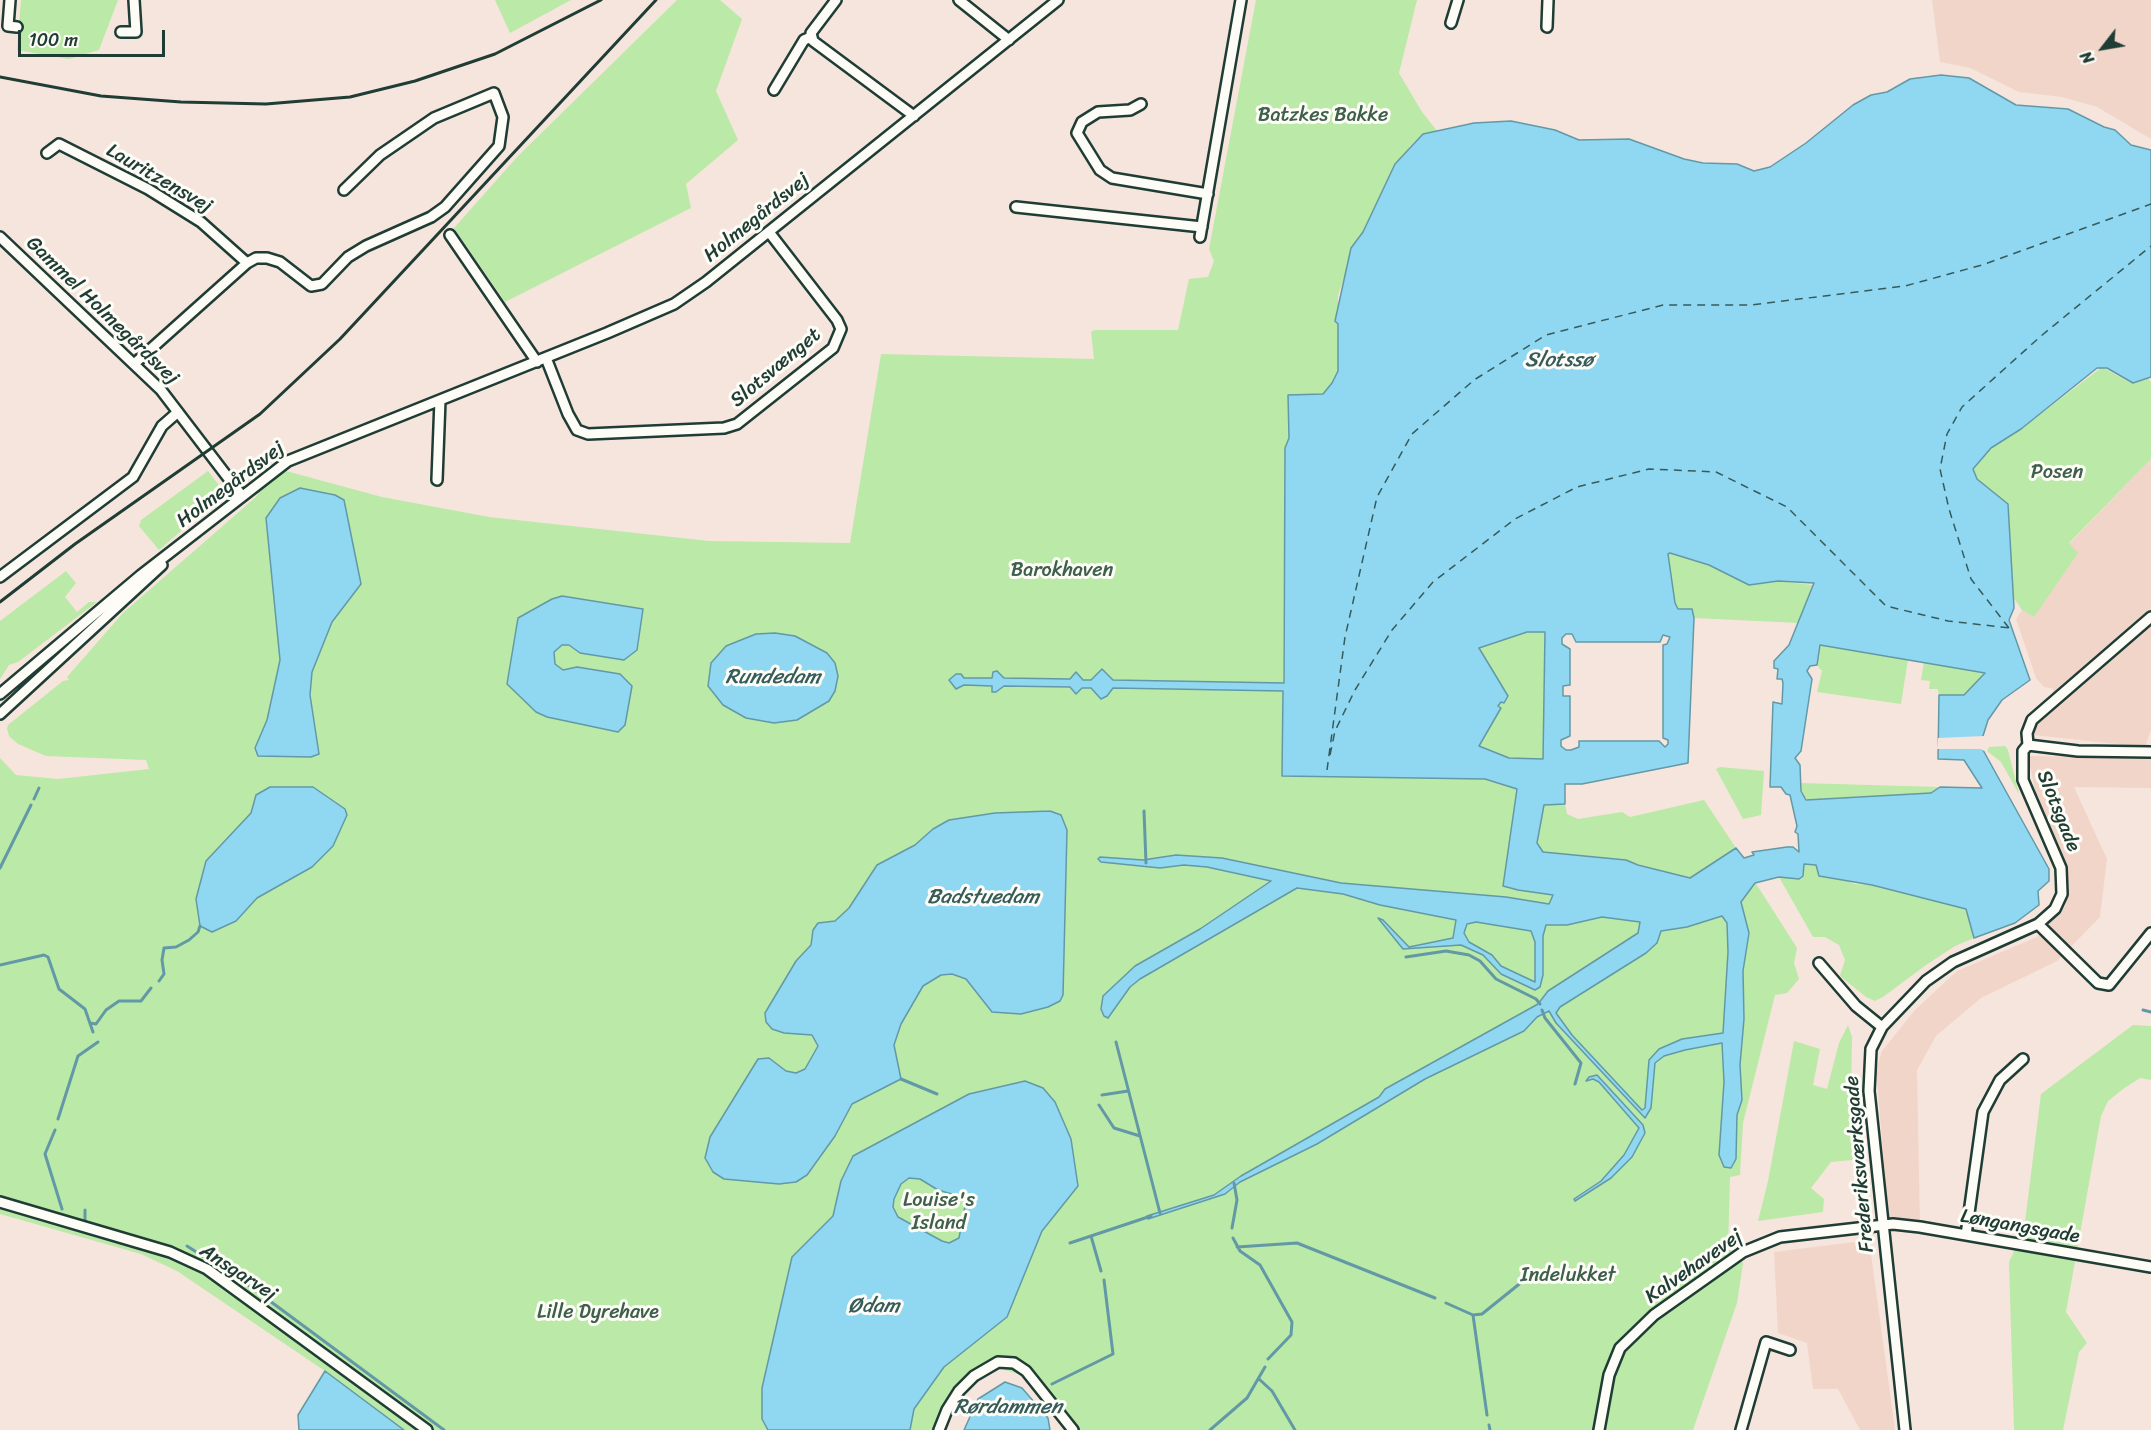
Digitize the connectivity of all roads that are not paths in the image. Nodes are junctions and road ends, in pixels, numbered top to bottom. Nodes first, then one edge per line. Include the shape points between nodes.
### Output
1 (10, 0) edge
2 (134, 0) edge
3 (836, 0) edge
4 (959, 0) edge
5 (1058, 0) edge
6 (1241, 0) edge
7 (1458, 0) edge
8 (1548, 0) edge
9 (1451, 23) dead end
10 (17, 27) dead end
11 (1547, 27) dead end
12 (121, 32) dead end
13 (811, 37) junction
14 (1009, 40) junction
15 (774, 90) dead end
16 (1141, 104) dead end
17 (914, 116) junction
18 (46, 153) dead end
19 (344, 190) dead end
20 (1208, 194) junction
21 (1016, 207) dead end
22 (769, 232) junction
23 (450, 235) dead end
24 (0, 237) edge
25 (247, 263) junction
26 (542, 360) junction
27 (134, 364) junction
28 (440, 400) junction
29 (178, 412) junction
30 (437, 480) dead end
31 (242, 496) junction
32 (178, 548) junction
33 (0, 577) edge
34 (2151, 617) edge
35 (0, 694) edge
36 (0, 714) edge
37 (2025, 748) junction
38 (2151, 752) edge
39 (2038, 924) junction
40 (2151, 933) edge
41 (1984, 948) joint
42 (1819, 963) dead end
43 (1882, 1027) junction
44 (2023, 1059) dead end
45 (0, 1202) edge
46 (1883, 1224) junction
47 (1966, 1235) junction
48 (2151, 1267) edge
49 (1790, 1350) dead end
50 (427, 1430) edge
51 (939, 1430) edge
52 (1073, 1430) edge
53 (1599, 1430) edge
54 (1741, 1430) edge
55 (1905, 1430) edge

1 - 10 street via 8,26
2 - 12 street via 136,32
3 - 13 street
4 - 14 street
5 - 14 street, Holmegårdsvej
6 - 20 street
7 - 9 street
8 - 11 street
13 - 15 street via 804,39
13 - 17 street
14 - 17 street, Holmegårdsvej
16 - 20 street via 1130,110 1098,112 1082,122 1077,133 1100,170 1112,178
17 - 22 street, Holmegårdsvej
18 - 25 street, Lauritzensvej via 59,144 148,189 201,222
19 - 25 street via 380,155 434,118 494,93 503,117 499,146 445,207 431,217 348,257 322,284 311,286 280,262 267,258
20 - 21 street via 1201,232
22 - 26 street, Holmegårdsvej via 674,304
22 - 26 street, Slotsvænget via 841,329 833,348 737,424 724,428 588,434 577,430
23 - 26 street
24 - 27 street, Gammel Holmegårdsvej
25 - 27 street
26 - 28 street, Holmegårdsvej
27 - 29 street, Gammel Holmegårdsvej
28 - 30 street
28 - 31 street, Holmegårdsvej via 298,455
29 - 31 street, Gammel Holmegårdsvej
29 - 33 street, Gammel Holmegårdsvej via 162,426 133,477
31 - 32 street, Holmegårdsvej
32 - 35 street, Holmegårdsvej
32 - 36 street, Holmegårdsvej via 153,576
34 - 37 street, Slotsgade via 2032,720
37 - 38 street
37 - 39 street, Slotsgade via 2023,780 2062,875 2062,894 2055,909
39 - 40 street via 2098,983 2109,985
39 - 41 street, Slotsgade
41 - 43 street, Frederiksværksgade via 1953,962 1926,981
42 - 43 street via 1856,1006
43 - 46 street, Frederiksværksgade via 1871,1049 1868,1069
44 - 47 street via 2000,1080 1983,1112
45 - 50 street, Ansgarvej via 170,1252 207,1269
46 - 47 street, Løngangsgade
46 - 53 street, Kalvehavevej via 1780,1237 1762,1243 1743,1252 1654,1315 1620,1348 1609,1375
46 - 55 street, Frederiksværksgade
47 - 48 street, Løngangsgade
49 - 54 street via 1766,1342
51 - 52 street via 946,1410 960,1391 974,1376 998,1362 1014,1363 1026,1371

